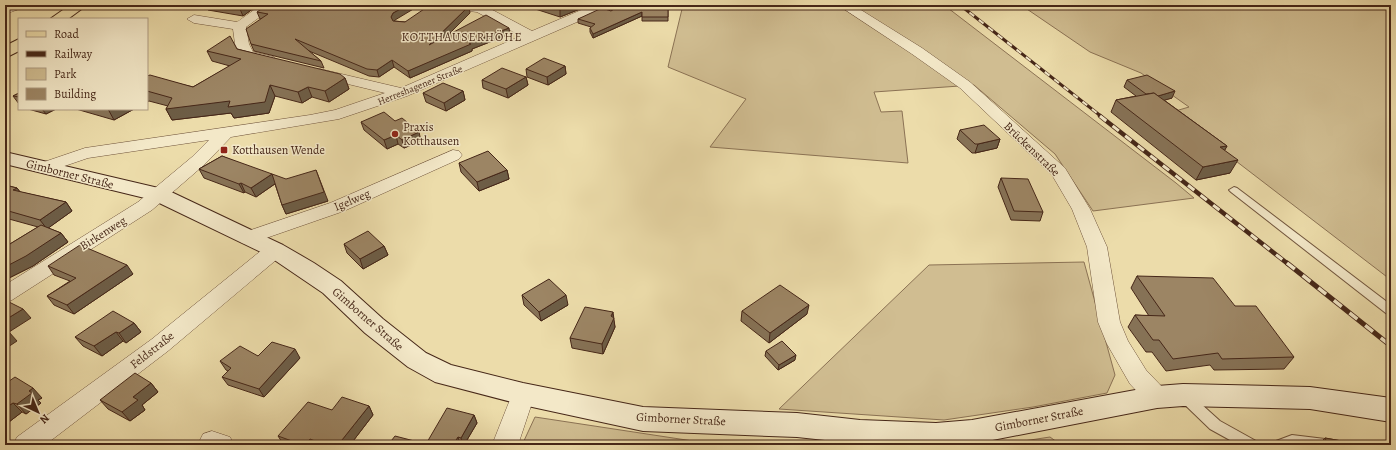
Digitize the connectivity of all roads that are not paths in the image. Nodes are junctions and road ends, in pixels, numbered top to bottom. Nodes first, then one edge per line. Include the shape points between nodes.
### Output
1 (17, 5) edge
2 (80, 5) edge
3 (270, 5) edge
4 (452, 5) edge
5 (604, 5) edge
6 (844, 5) edge
7 (5, 10) edge
8 (60, 18) edge
9 (194, 19) dead end
10 (239, 26) junction
11 (533, 37) junction
12 (282, 63) edge
13 (303, 69) edge
14 (402, 93) junction
15 (226, 132) junction
16 (453, 155) dead end
17 (5, 158) edge
18 (44, 168) junction
19 (1234, 190) dead end
20 (160, 195) junction
21 (249, 238) junction
22 (275, 250) junction
23 (5, 295) edge
24 (1391, 311) edge
25 (524, 394) junction
26 (1170, 396) junction
27 (1391, 410) edge
28 (26, 445) edge
29 (505, 445) edge
30 (1251, 445) edge
31 (1282, 445) edge
32 (1326, 445) edge

1 - 7 street
2 - 8 main road
3 - 10 street
4 - 11 street via 480,9
5 - 11 street, Herreshagener Straße
6 - 26 street, Brückenstraße via 965,84 1058,172 1081,209 1097,246 1109,322 1118,344 1138,377
9 - 10 street
10 - 12 street via 247,55
11 - 14 street, Herreshagener Straße
13 - 14 street
14 - 15 street, Herreshagener Straße via 339,114
15 - 18 street, Herreshagener Straße via 84,153
15 - 20 street
16 - 21 street, Igelweg via 337,207
17 - 18 street, Gimborner Straße
18 - 20 street, Gimborner Straße
19 - 24 lane
20 - 21 street, Gimborner Straße
20 - 23 street, Birkenweg
21 - 22 street, Gimborner Straße
22 - 25 street, Gimborner Straße via 332,287 374,326 417,360 445,374
22 - 28 street, Feldstraße via 160,345
25 - 26 street, Gimborner Straße via 643,419 797,425 860,432 936,436 972,432
25 - 29 street
26 - 27 street, Gimborner Straße via 1310,398
26 - 30 lane
31 - 32 lane via 1292,442

